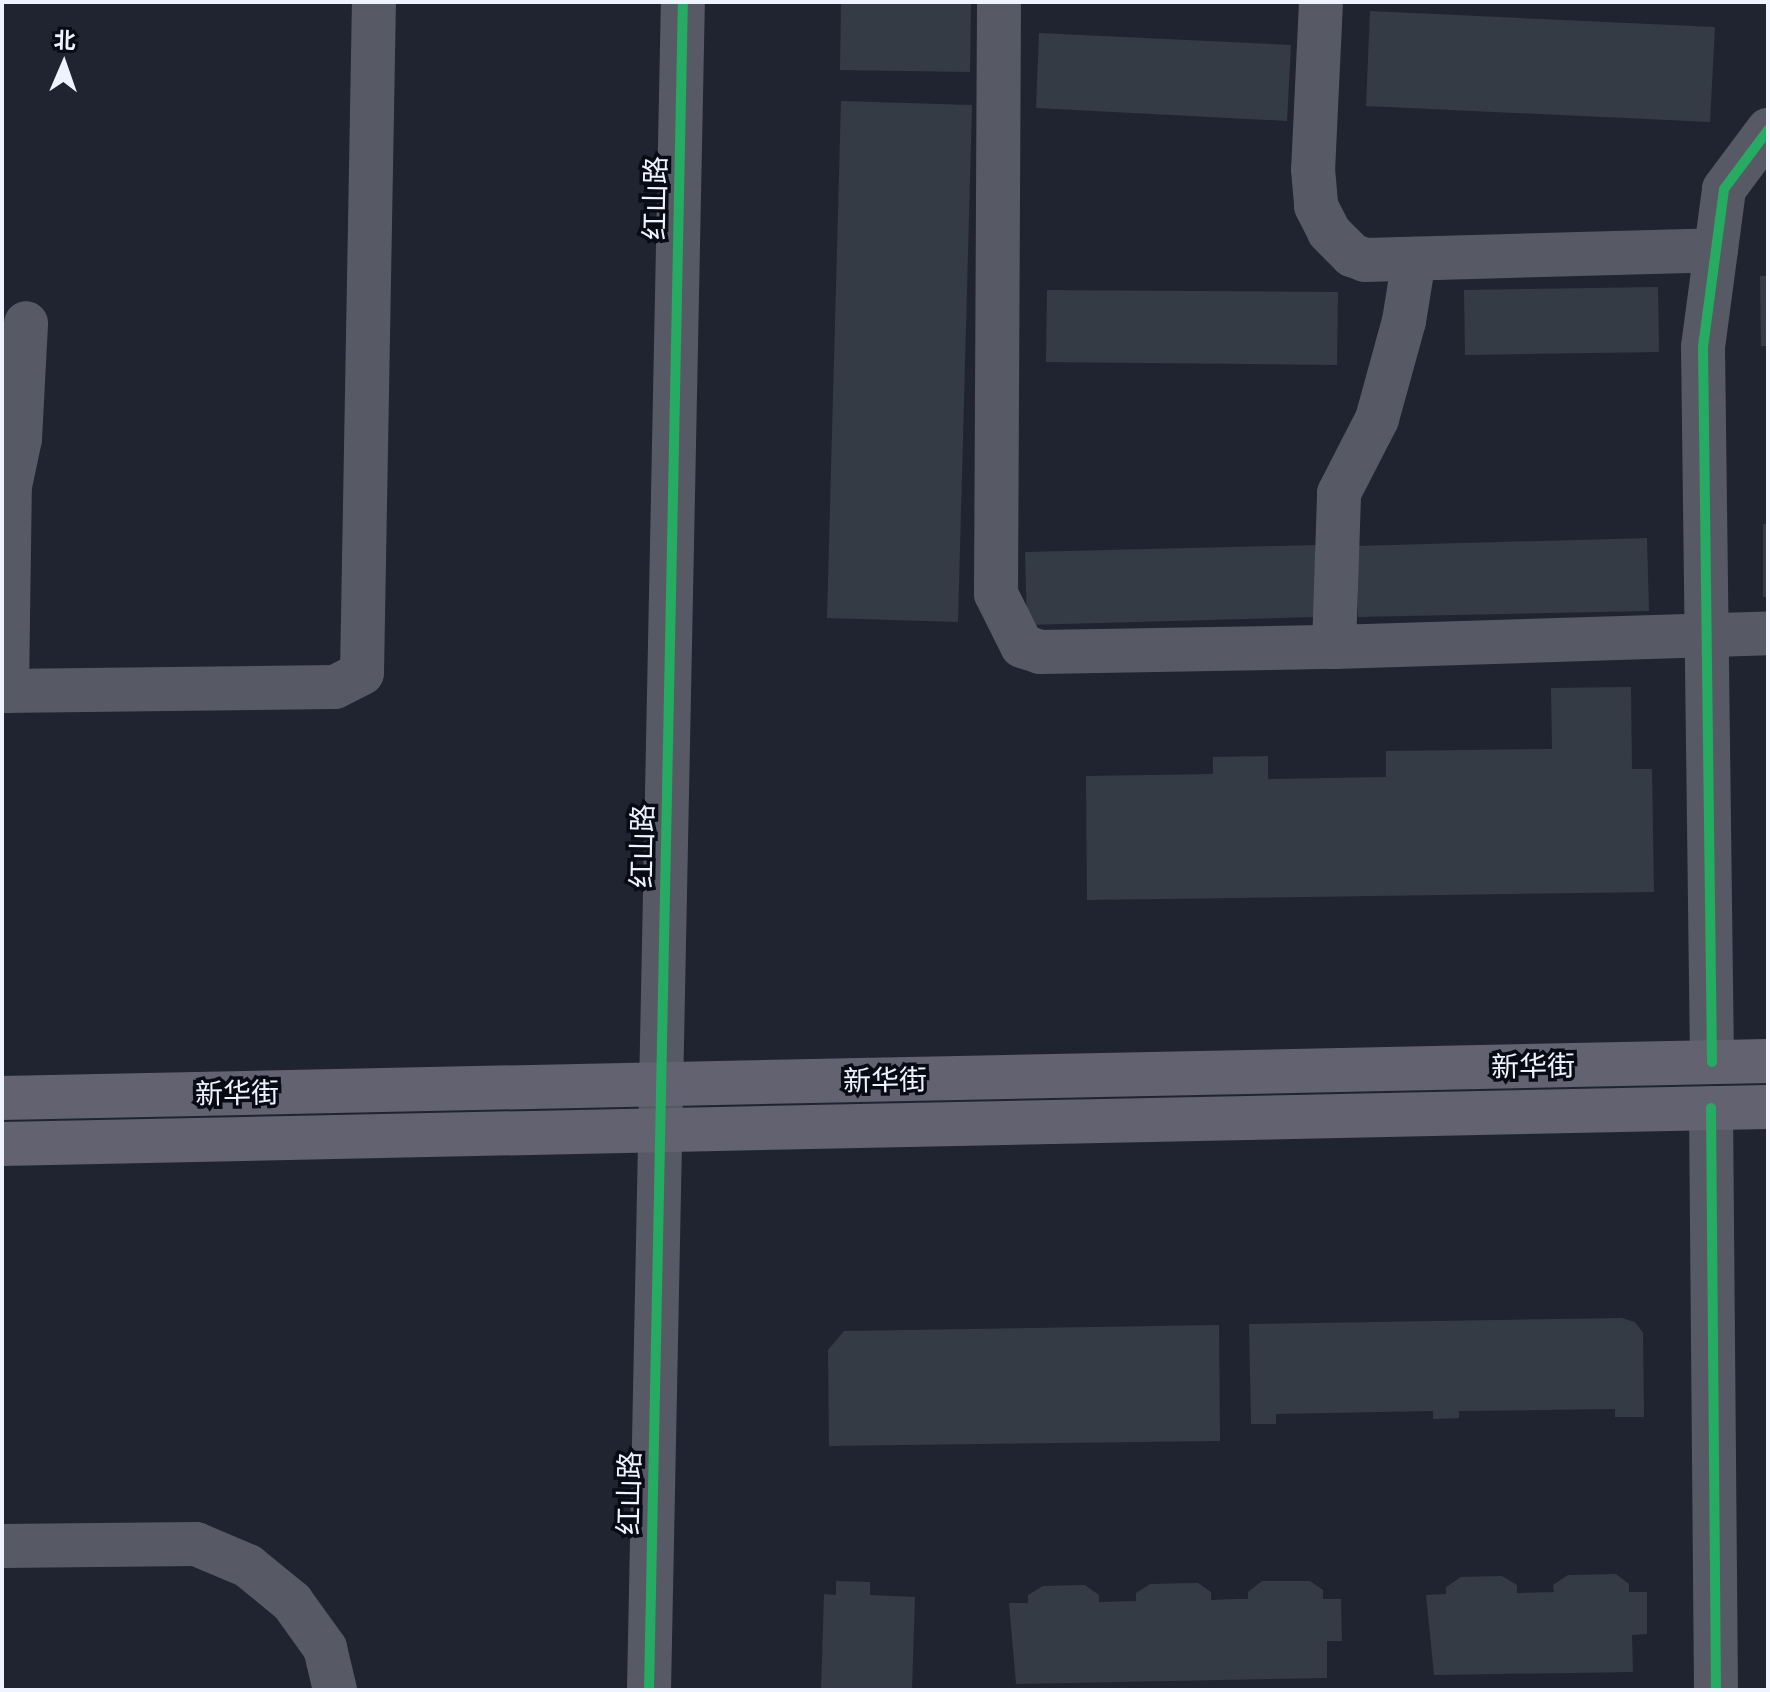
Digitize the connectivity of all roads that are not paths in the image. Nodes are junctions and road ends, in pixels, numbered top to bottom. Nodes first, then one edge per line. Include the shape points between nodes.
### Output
1 (374, 2) edge
2 (683, 2) edge
3 (999, 2) edge
4 (1321, 2) edge
5 (1768, 130) edge
6 (1716, 250) junction
7 (1414, 259) junction
8 (26, 323) dead end
9 (1768, 633) edge
10 (1703, 635) junction
11 (1334, 647) junction
12 (4, 691) edge
13 (1768, 1061) edge
14 (1712, 1062) junction
15 (661, 1084) junction
16 (2, 1098) edge
17 (1768, 1107) edge
18 (1711, 1108) junction
19 (660, 1130) junction
20 (2, 1144) edge
21 (2, 1546) edge
22 (335, 1690) edge
23 (649, 1690) edge
24 (1716, 1690) edge

1 - 12 street via 362,673 335,687
2 - 15 street, 红山路
3 - 11 street via 993,512 996,594 1009,629 1022,646 1040,652
4 - 7 street via 1316,206 1329,232 1352,255 1365,260
5 - 6 street via 1724,189
6 - 7 street
6 - 10 street via 1703,347
7 - 11 street via 1404,321 1377,419 1339,493
8 - 12 street via 20,439 10,486
9 - 10 street
10 - 11 street
10 - 14 street
13 - 14 main road, 新华街
14 - 15 main road, 新华街
15 - 16 main road, 新华街
15 - 19 street, 红山路
17 - 18 main road, 新华街
18 - 19 main road, 新华街
18 - 24 street
19 - 20 main road, 新华街
19 - 23 street, 红山路
21 - 22 street via 196,1544 248,1566 292,1602 325,1648

